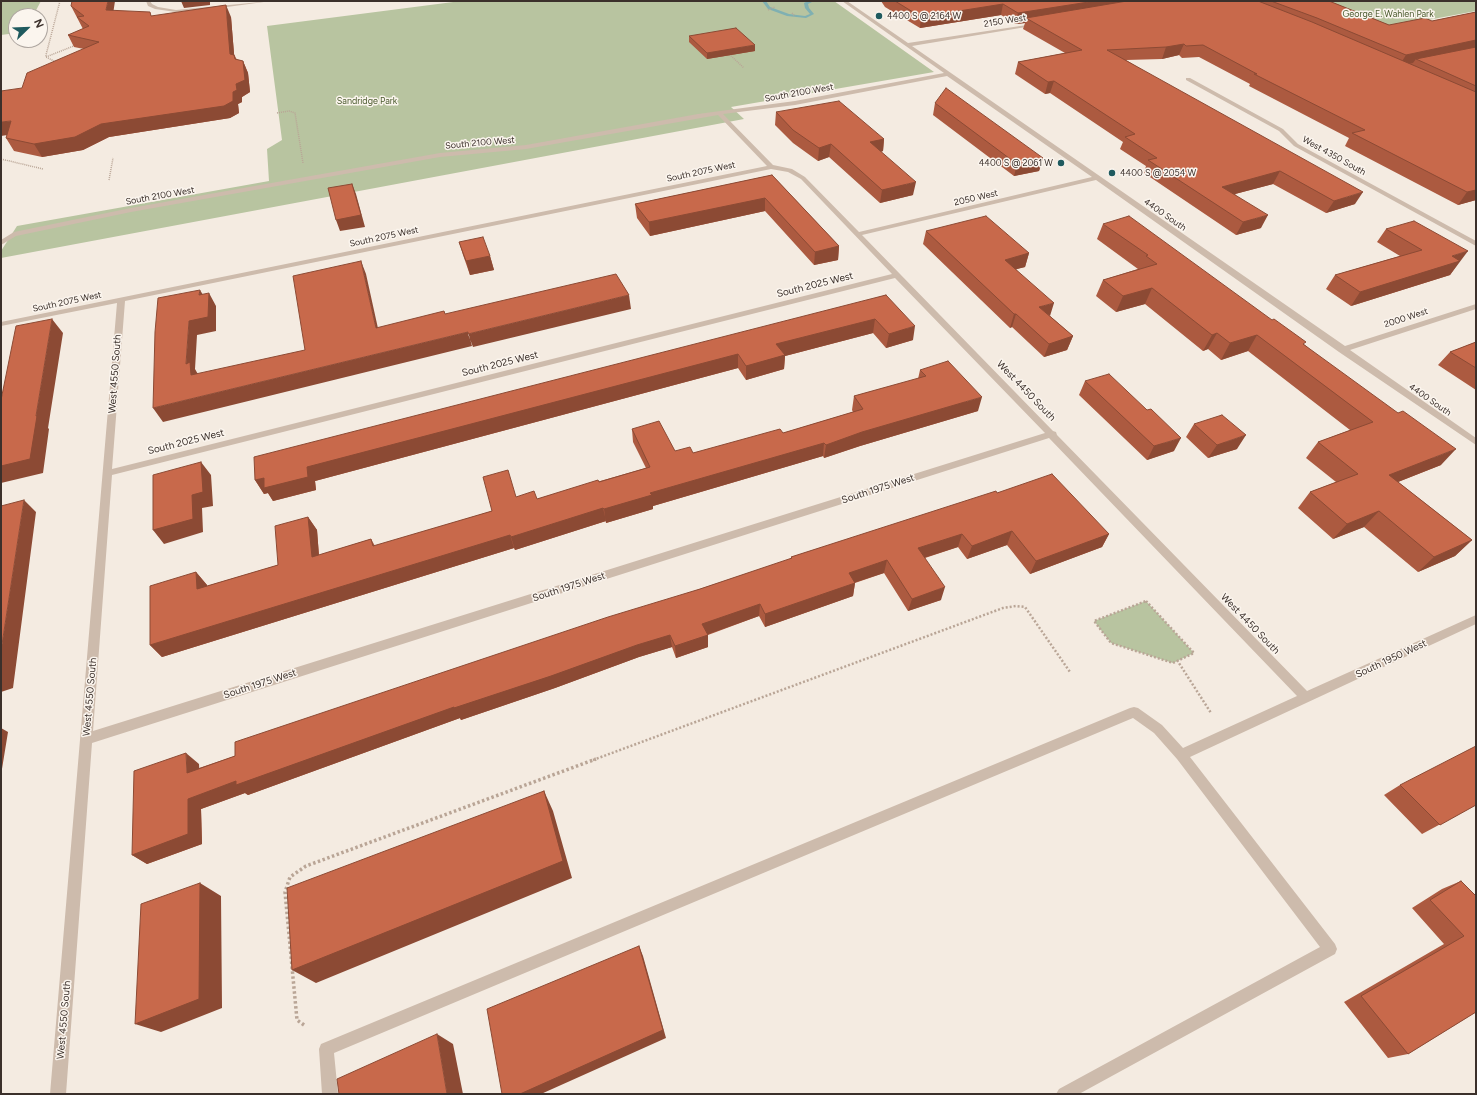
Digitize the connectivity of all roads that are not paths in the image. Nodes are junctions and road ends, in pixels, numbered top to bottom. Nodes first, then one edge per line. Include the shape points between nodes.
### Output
1 (148, 1) edge
2 (269, 1) edge
3 (844, 1) edge
4 (1044, 23) edge
5 (907, 45) junction
6 (948, 74) junction
7 (1188, 79) dead end
8 (720, 114) junction
9 (770, 167) junction
10 (1097, 178) junction
11 (858, 234) junction
12 (1, 243) edge
13 (1476, 244) edge
14 (898, 275) junction
15 (121, 300) junction
16 (1476, 306) edge
17 (1, 324) edge
18 (1342, 350) junction
19 (1052, 434) junction
20 (1476, 442) edge
21 (108, 473) junction
22 (1476, 619) edge
23 (1306, 698) junction
24 (86, 739) junction
25 (1181, 755) junction
26 (58, 1094) edge
27 (330, 1094) edge
28 (1064, 1094) edge

1 - 2 street via 153,7 167,10 205,9
3 - 5 street, 4400 South
4 - 5 street, 2150 West
5 - 6 street, 4400 South
6 - 8 street, South 2100 West via 795,103
6 - 10 street, 4400 South
7 - 13 street, West 4350 South via 1281,130 1296,145
8 - 9 street
8 - 12 street, South 2100 West via 526,147 440,155 116,213 14,234
9 - 11 street, West 4450 South via 790,170 803,178
9 - 15 street, South 2075 West
10 - 11 street, 2050 West
10 - 18 street, 4400 South
11 - 14 street, West 4450 South
14 - 19 street, West 4450 South
14 - 21 street, South 2025 West
15 - 17 street, South 2075 West
15 - 21 street, West 4550 South
16 - 18 street, 2000 West
18 - 20 street, 4400 South
19 - 23 street, West 4450 South
19 - 24 street, South 1975 West
21 - 24 street, West 4550 South
22 - 23 street, South 1950 West
23 - 25 street, South 1950 West
24 - 26 street, West 4550 South
25 - 27 street via 1158,729 1134,712 326,1049
25 - 28 street via 1330,949

